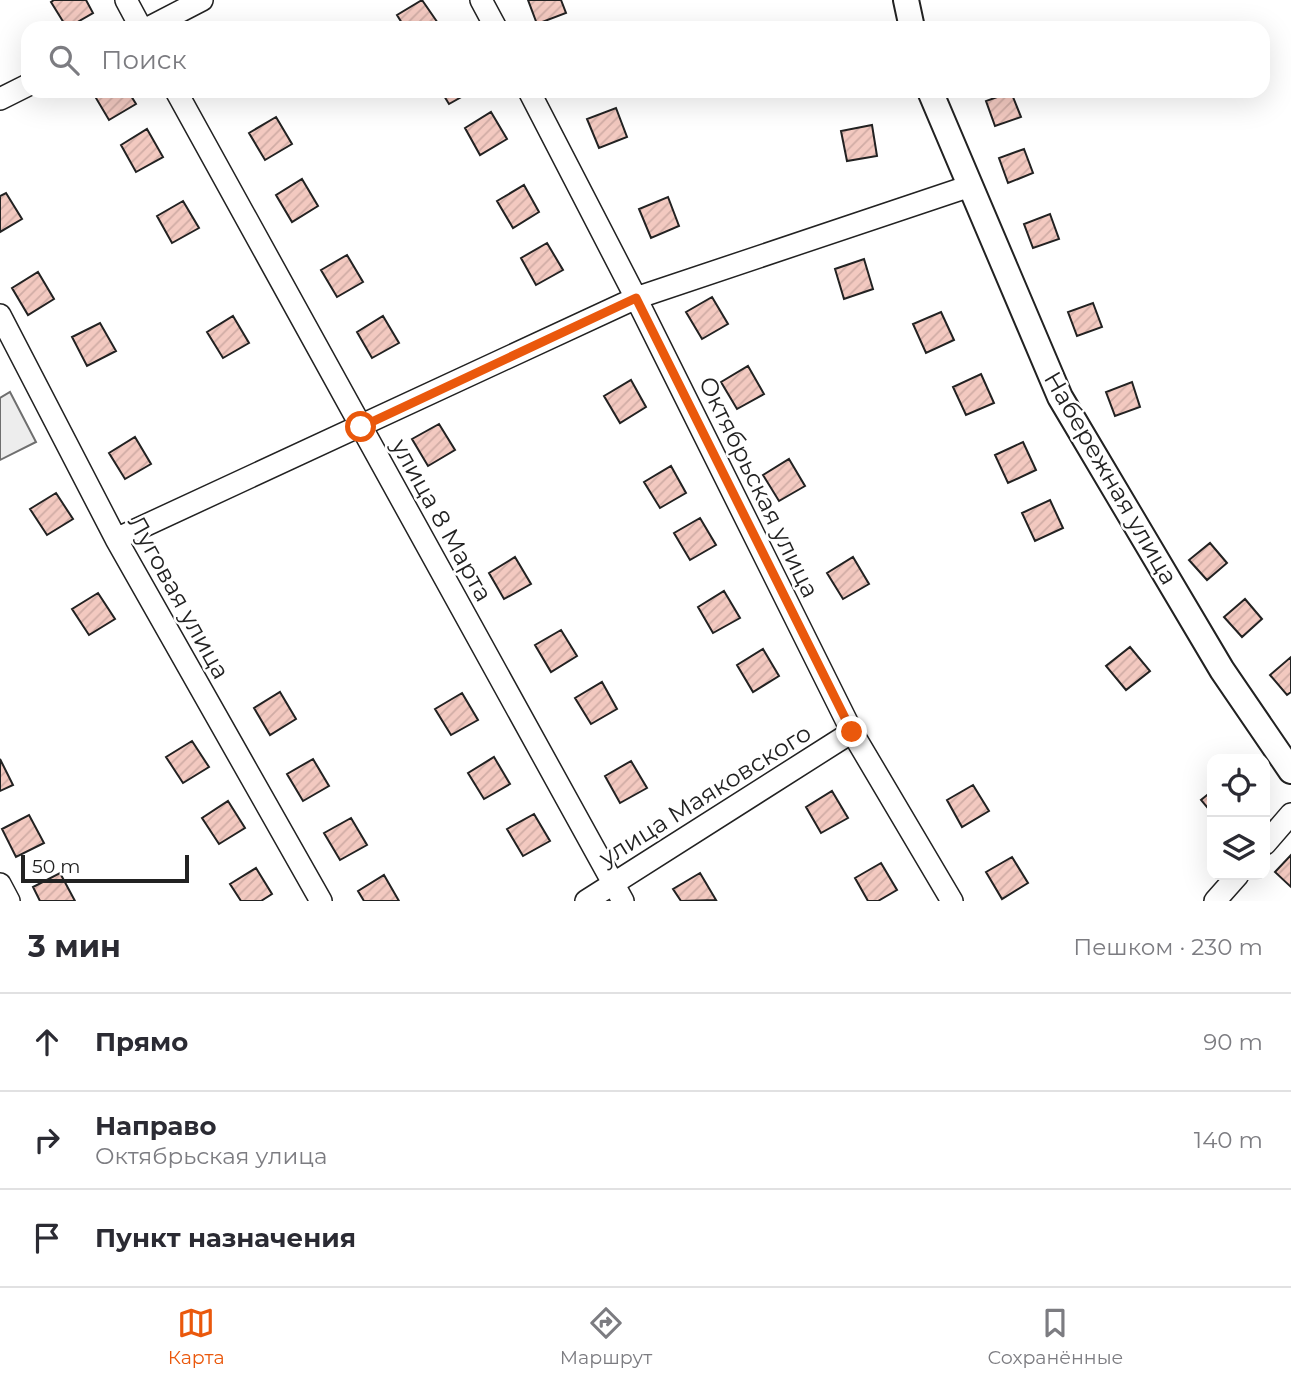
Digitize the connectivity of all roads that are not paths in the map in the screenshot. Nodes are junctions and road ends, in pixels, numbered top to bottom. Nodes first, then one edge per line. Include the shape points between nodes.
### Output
1 (126, 0) edge
2 (202, 0) edge
3 (481, 0) edge
4 (906, 0) edge
5 (137, 21) edge
6 (162, 21) edge
7 (492, 21) edge
8 (910, 21) edge
9 (21, 88) edge
10 (180, 98) edge
11 (532, 98) edge
12 (933, 98) edge
13 (0, 99) edge
14 (970, 186) junction
15 (636, 298) junction
16 (0, 315) edge
17 (361, 427) junction
18 (116, 539) junction
19 (852, 732) junction
20 (1291, 771) edge
21 (1291, 814) edge
22 (1270, 838) edge
23 (1234, 880) edge
24 (0, 884) edge
25 (618, 893) edge
26 (9, 901) edge
27 (321, 901) edge
28 (586, 901) edge
29 (951, 901) edge
30 (1215, 901) edge

1 - 5 street
2 - 6 street
3 - 7 street
4 - 8 street
9 - 13 street
10 - 17 street, улица 8 Марта
11 - 15 street, Октябрьская улица
12 - 14 street, Набережная улица
14 - 15 street
14 - 20 street, Набережная улица via 1060,397 1222,670
15 - 17 street
15 - 19 street, Октябрьская улица
16 - 18 street, Луговая улица
17 - 18 street
17 - 25 street, улица 8 Марта
18 - 27 street, Луговая улица
19 - 25 street, улица Маяковского
19 - 29 street, Октябрьская улица
21 - 22 street
23 - 30 street
24 - 26 street
25 - 28 street, улица Маяковского

